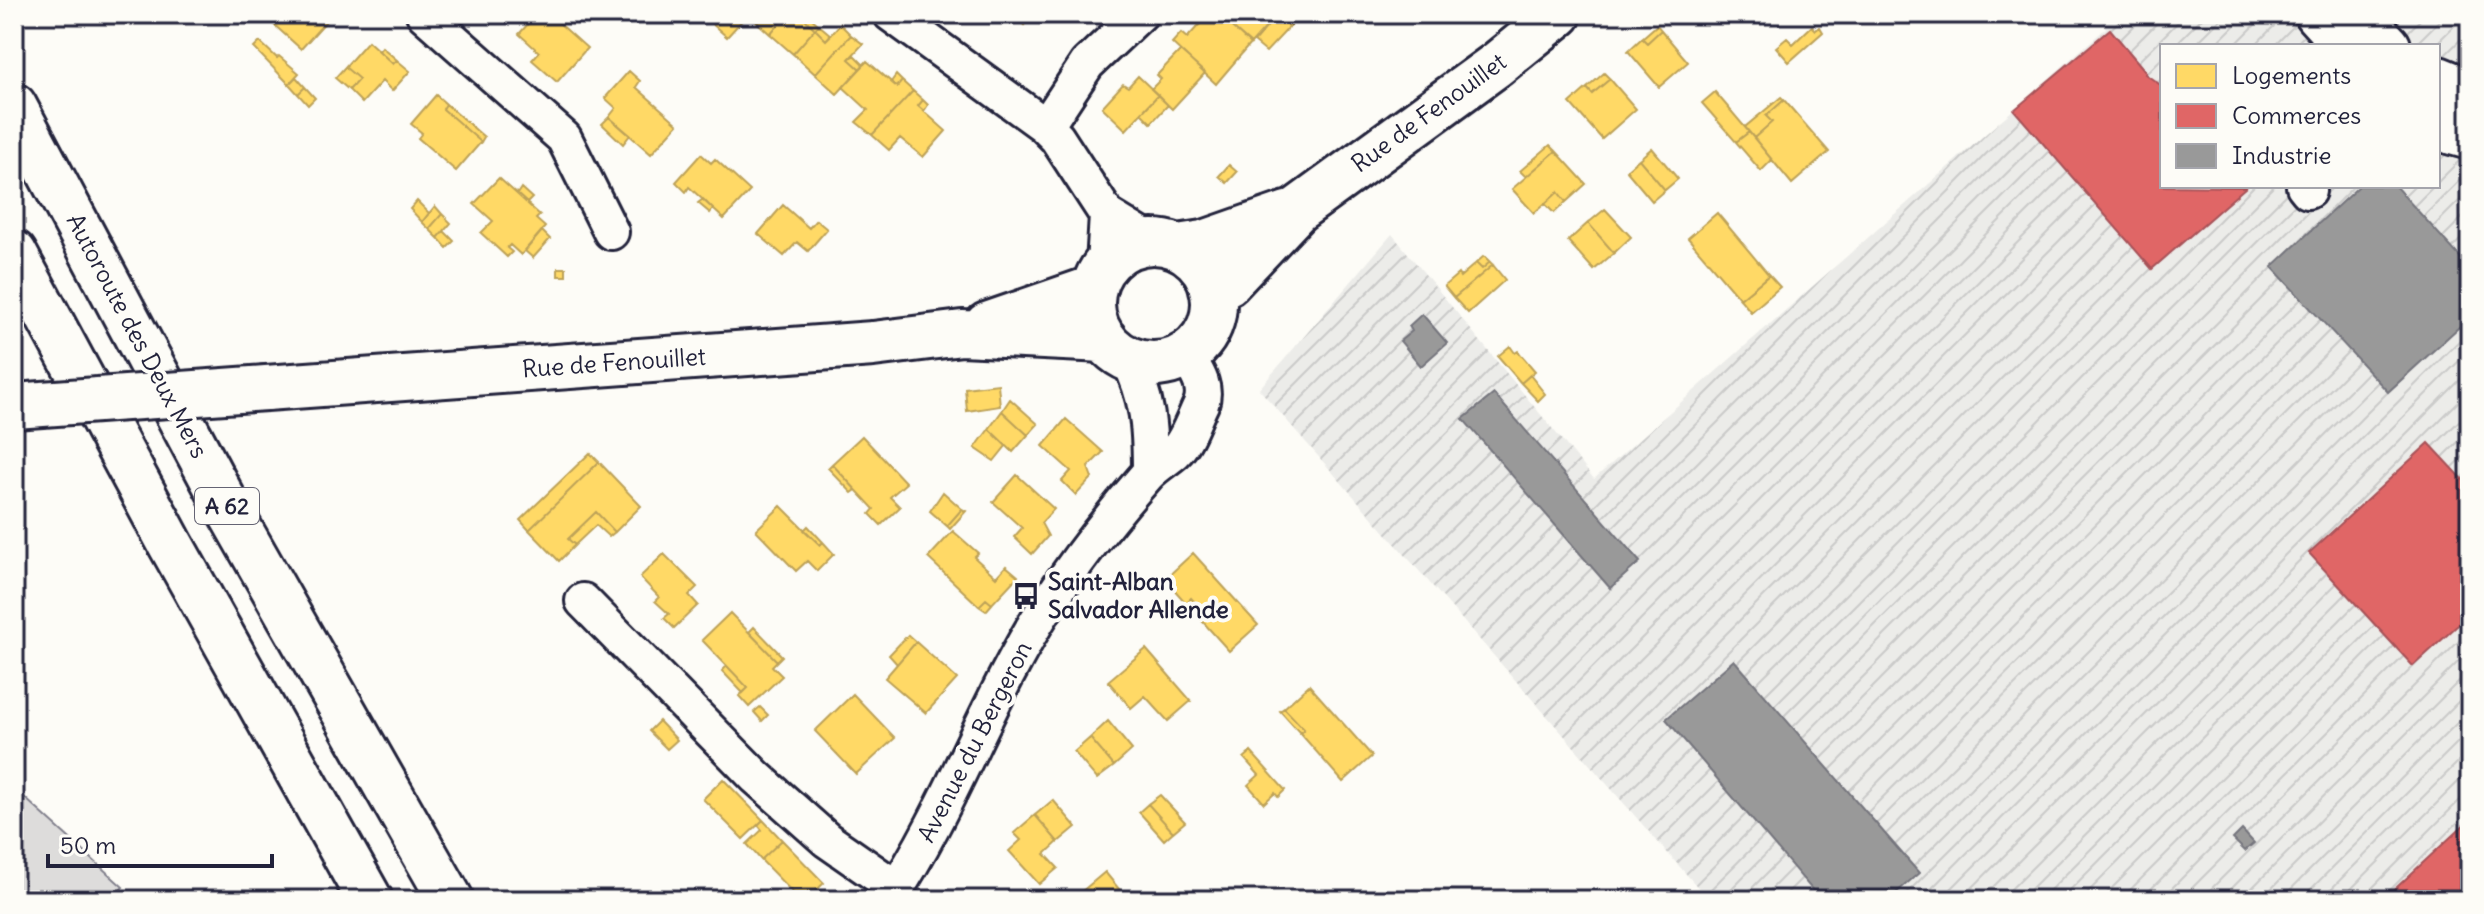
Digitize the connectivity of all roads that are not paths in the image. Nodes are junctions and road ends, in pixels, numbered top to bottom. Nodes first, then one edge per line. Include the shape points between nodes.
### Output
1 (424, 14) edge
2 (891, 14) edge
3 (1140, 14) edge
4 (1559, 14) edge
5 (2331, 27) edge
6 (2382, 44) edge
7 (2440, 80) edge
8 (2470, 92) edge
9 (14, 106) edge
10 (2440, 124) edge
11 (1044, 125) junction
12 (2470, 137) edge
13 (1297, 210) junction
14 (1107, 215) junction
15 (611, 232) dead end
16 (1163, 244) junction
17 (14, 253) edge
18 (1099, 277) junction
19 (1212, 289) junction
20 (962, 333) junction
21 (1116, 349) junction
22 (1194, 370) junction
23 (14, 406) edge
24 (1150, 471) junction
25 (583, 601) dead end
26 (892, 894) edge
27 (370, 900) edge
28 (451, 900) edge

1 - 15 street via 564,138
2 - 11 street
3 - 11 street via 1087,64
4 - 13 main road, Rue de Fenouillet
5 - 6 main road
7 - 8 main road
9 - 28 main road, Autoroute des Deux Mers / A 62 via 230,512
10 - 12 main road
11 - 14 street
13 - 16 main road, Rue de Fenouillet via 1204,243
13 - 19 main road, Rue de Fenouillet via 1228,283
14 - 16 street
14 - 18 street
16 - 18 main road, Rue de Fenouillet via 1129,246 1114,255
16 - 19 main road via 1202,266
17 - 27 main road, A 62
18 - 20 main road, Rue de Fenouillet
18 - 21 main road via 1093,315
19 - 22 main road via 1212,315 1198,344
20 - 21 main road, Rue de Fenouillet
20 - 23 main road, Rue de Fenouillet, bridge via 873,344
21 - 22 main road, Rue de Fenouillet via 1142,363
21 - 24 street via 1139,380 1149,411
22 - 24 street, Avenue du Bergeron via 1203,399 1178,450
24 - 26 street, Avenue du Bergeron via 1047,606 955,787
25 - 26 street via 756,777

